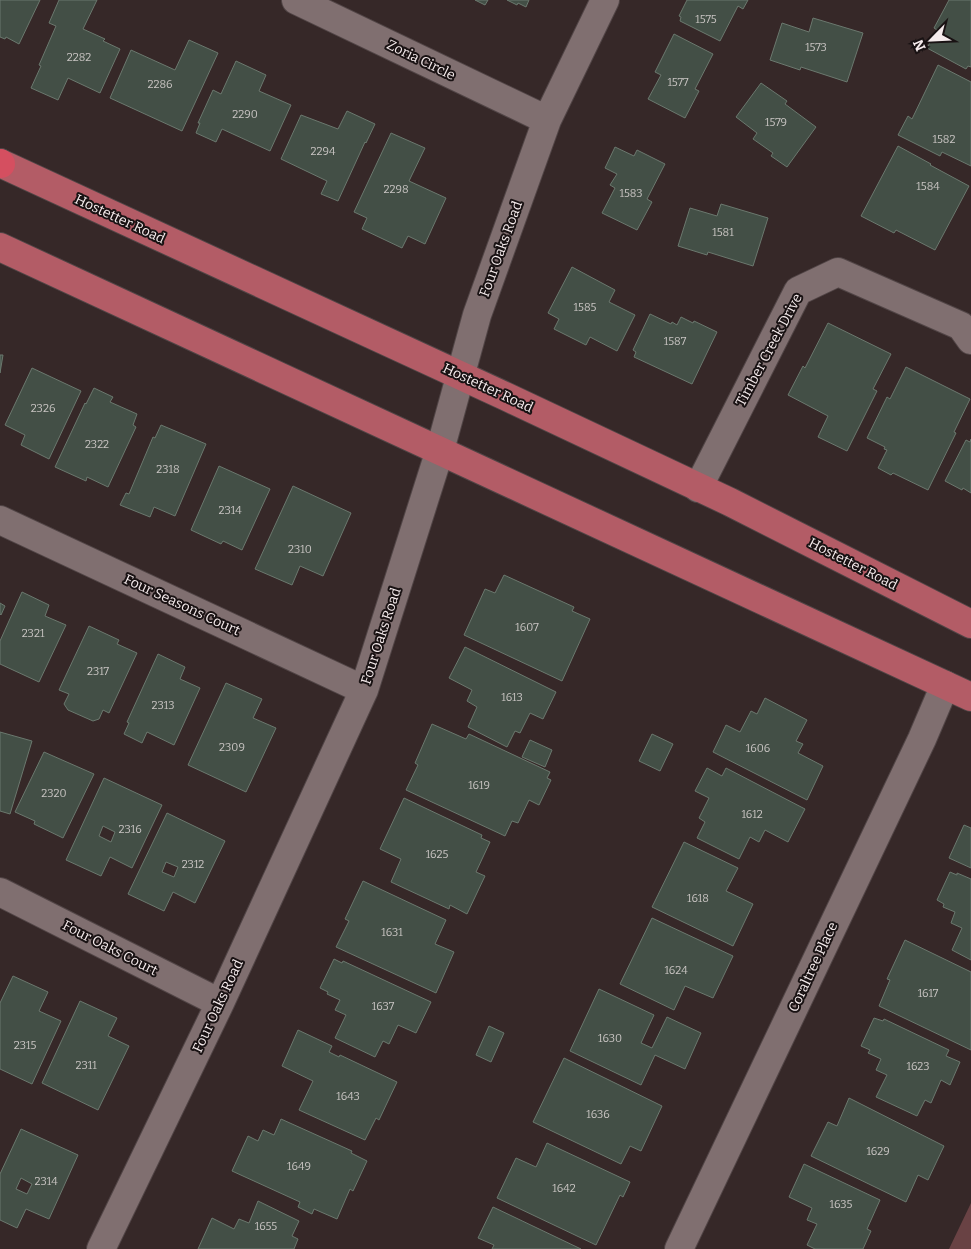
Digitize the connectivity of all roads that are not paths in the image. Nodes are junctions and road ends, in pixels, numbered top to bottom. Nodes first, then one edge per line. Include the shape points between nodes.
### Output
1 (296, 0) edge
2 (605, 0) edge
3 (547, 120) junction
4 (0, 163) edge
5 (0, 246) edge
6 (968, 324) edge
7 (460, 375) junction
8 (440, 450) junction
9 (698, 488) junction
10 (0, 520) edge
11 (971, 624) edge
12 (945, 685) junction
13 (364, 690) junction
14 (971, 697) edge
15 (0, 892) edge
16 (220, 1003) junction
17 (101, 1249) edge
18 (679, 1249) edge

1 - 3 street, Zoria Circle
2 - 3 street, Four Oaks Road
3 - 7 street, Four Oaks Road via 477,315
4 - 7 main road, Hostetter Road
5 - 8 main road
6 - 9 street, Timber Creek Drive via 838,272 798,290
7 - 8 street, Four Oaks Road
7 - 9 main road, Hostetter Road
8 - 12 main road
8 - 13 street, Four Oaks Road
9 - 11 main road, Hostetter Road
10 - 13 street, Four Seasons Court
12 - 14 main road
12 - 18 street, Coraltree Place
13 - 16 street, Four Oaks Road
15 - 16 street, Four Oaks Court
16 - 17 street, Four Oaks Road

